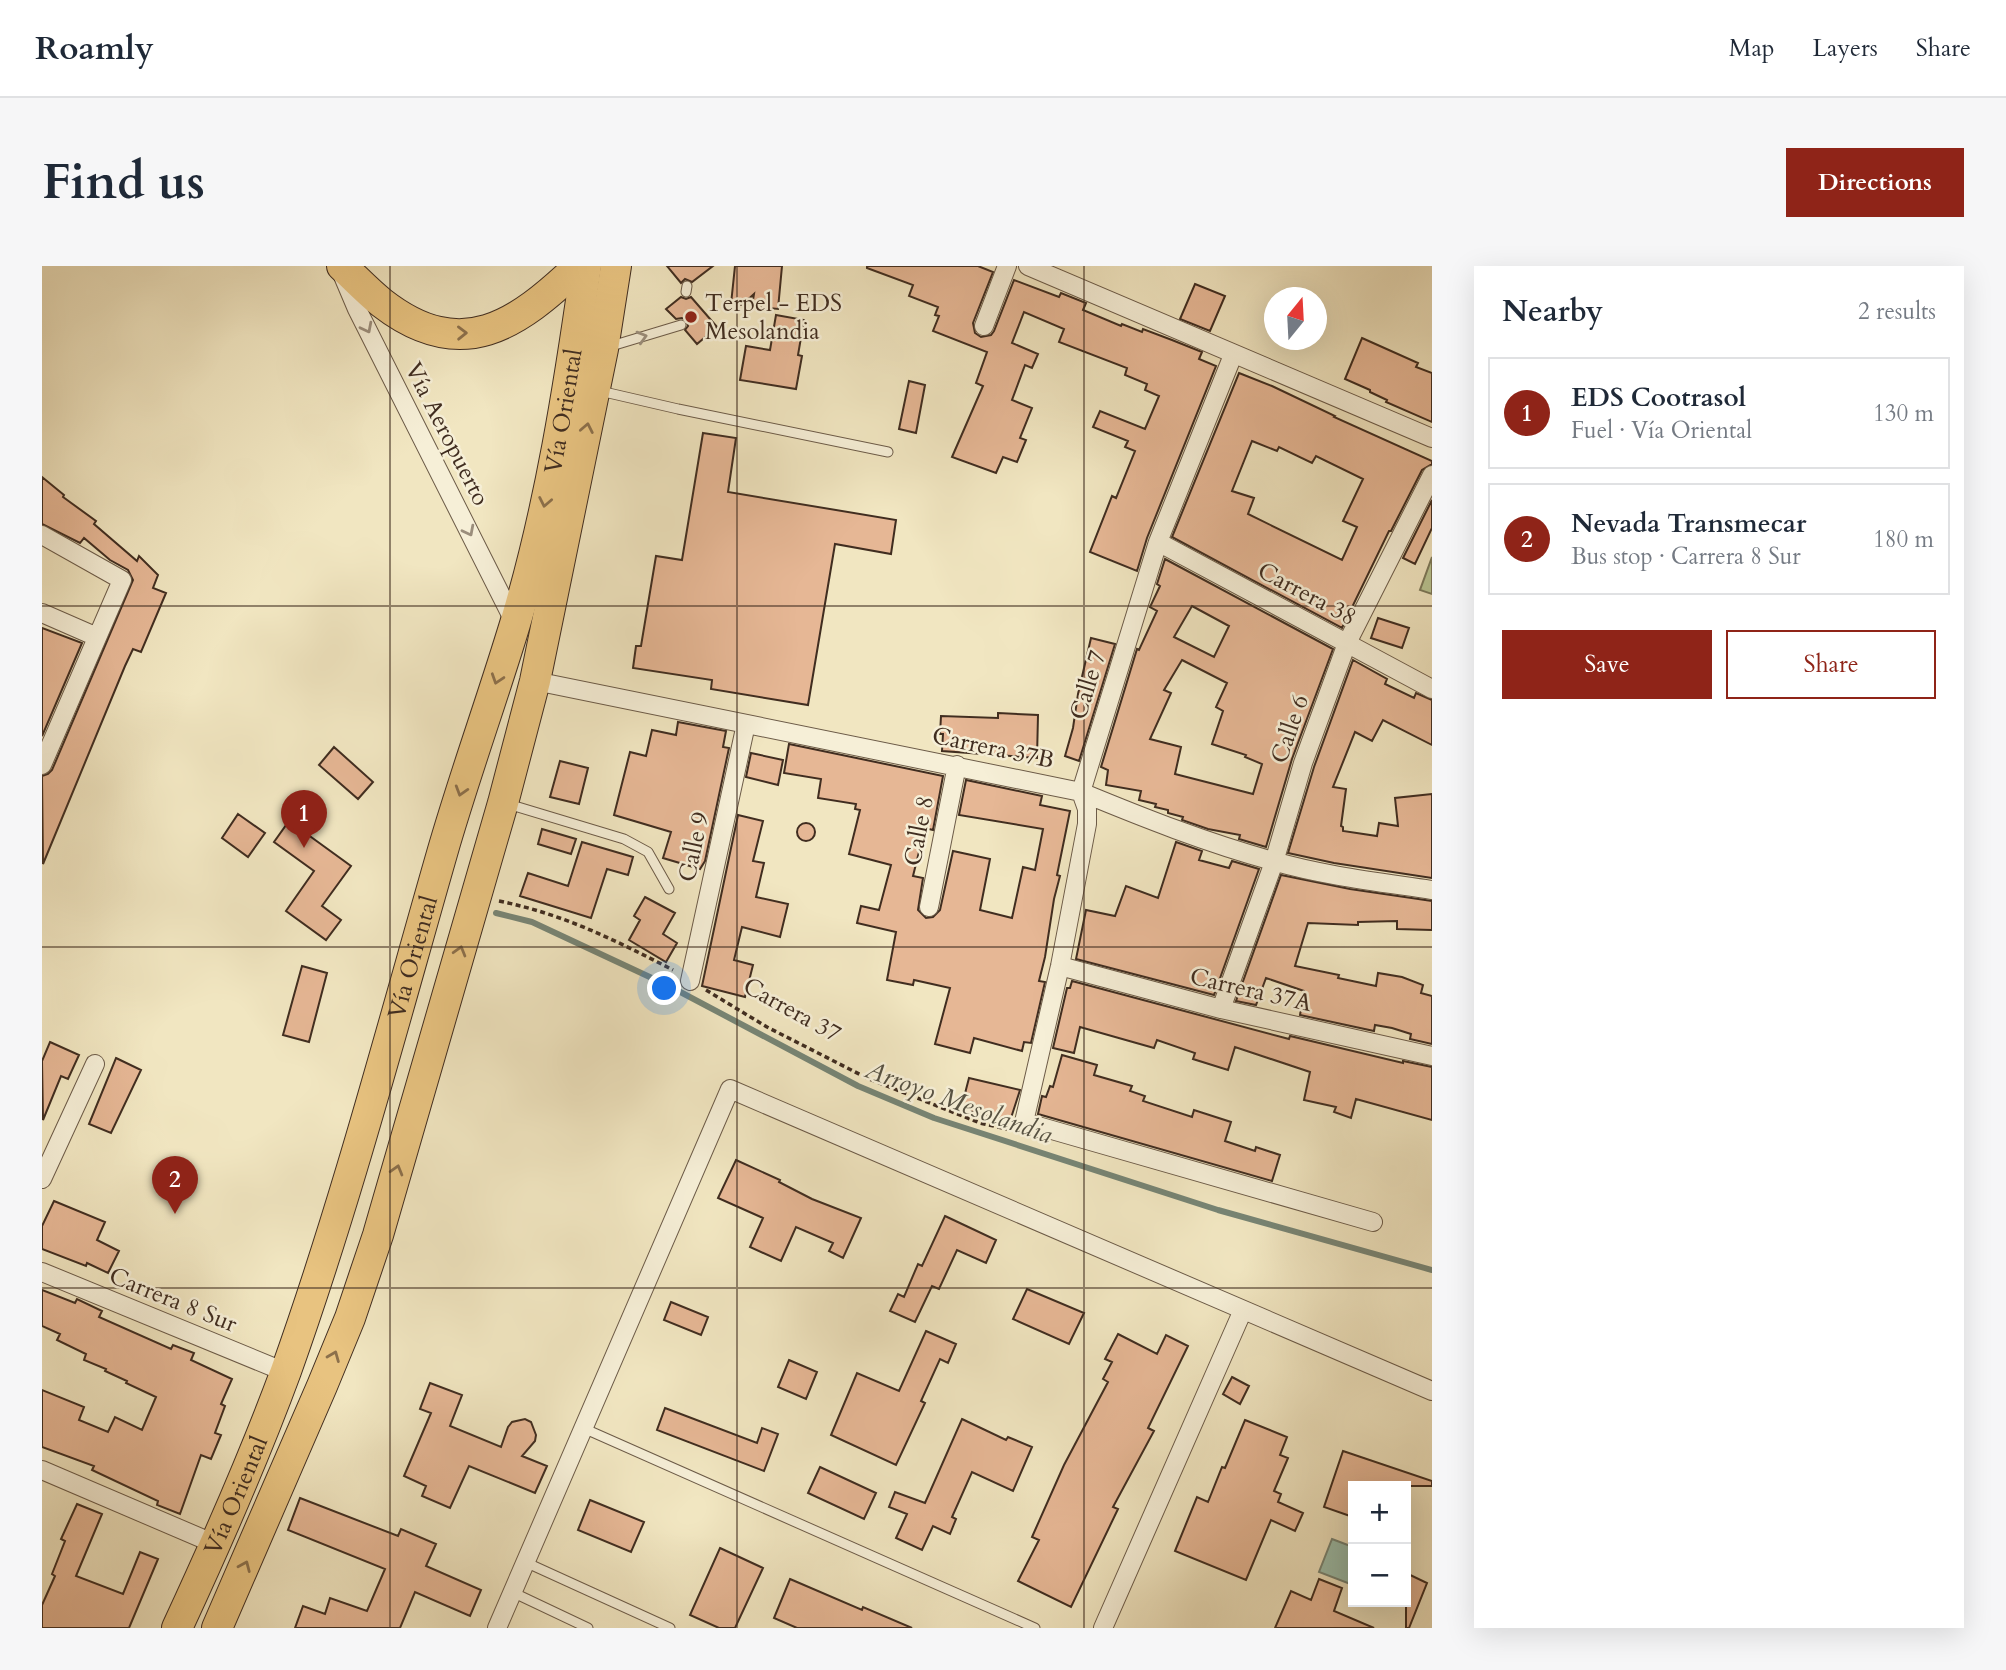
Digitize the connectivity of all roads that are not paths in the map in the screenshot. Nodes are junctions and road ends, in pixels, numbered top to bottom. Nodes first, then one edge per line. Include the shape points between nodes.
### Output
1 (340, 266) edge
2 (579, 266) edge
3 (586, 266) edge
4 (616, 266) edge
5 (1007, 266) edge
6 (1028, 266) edge
7 (681, 325) dead end
8 (984, 326) dead end
9 (603, 349) junction
10 (1233, 355) junction
11 (595, 389) junction
12 (1432, 438) edge
13 (888, 452) dead end
14 (1432, 475) edge
15 (42, 535) edge
16 (1158, 542) junction
17 (42, 613) edge
18 (515, 623) junction
19 (97, 638) junction
20 (1347, 643) junction
21 (535, 681) junction
22 (1432, 689) edge
23 (746, 724) junction
24 (42, 765) edge
25 (957, 765) junction
26 (1081, 792) junction
27 (503, 803) junction
28 (1274, 862) junction
29 (669, 888) dead end
30 (1432, 890) edge
31 (929, 907) dead end
32 (1060, 966) junction
33 (690, 981) road end
34 (1221, 1009) junction
35 (1432, 1056) edge
36 (95, 1064) dead end
37 (42, 1180) edge
38 (1373, 1222) dead end
39 (42, 1272) edge
40 (1243, 1310) junction
41 (285, 1372) junction
42 (1432, 1391) edge
43 (583, 1428) junction
44 (42, 1470) edge
45 (215, 1544) junction
46 (525, 1562) junction
47 (512, 1591) junction
48 (177, 1628) edge
49 (217, 1628) edge
50 (497, 1628) edge
51 (588, 1628) edge
52 (670, 1628) edge
53 (1035, 1628) edge
54 (1103, 1628) edge

1 -> 2 highway via 403,317 452,334 495,328 516,319
1 -> 18 street, Vía Aeropuerto via 363,321
3 -> 18 highway, Vía Oriental via 541,527
4 - 9 highway, Vía Oriental
5 - 8 street
6 - 10 street
9 -> 7 lane
9 - 11 highway, Vía Oriental
10 - 12 street
10 - 16 street, Calle 7
11 - 13 lane
21 -> 11 highway, Vía Oriental
14 - 20 street, Calle 6
15 - 19 street via 122,580
16 - 20 street, Carrera 38
16 - 26 street, Calle 7
17 - 19 street
18 -> 41 highway, Vía Oriental via 444,848 366,1124
19 - 24 street
20 - 22 street, Carrera 38
20 - 28 street, Calle 6 via 1303,763
21 - 23 street, Carrera 37B
21 - 27 highway, Vía Oriental
23 - 25 street, Carrera 37B
23 - 33 street, Calle 9
25 - 26 street, Carrera 37B
25 - 31 street, Calle 8
26 - 28 street, Carrera 37B
26 - 32 street, Calle 7 via 1087,824
27 - 29 lane via 624,839 648,852
49 -> 27 highway, Vía Oriental via 350,1318
28 - 30 street, Carrera 37B
28 - 34 street, Calle 6
32 - 34 street, Carrera 37A
32 - 38 street, Calle 7 via 1024,1122
34 - 35 street, Carrera 37A
36 - 37 street
39 - 41 street, Carrera 8 Sur
40 - 42 street
40 - 43 street via 730,1088
40 - 54 street
41 - 45 highway, Vía Oriental
43 - 46 street
43 - 53 lane
44 - 45 street
45 - 48 highway, Vía Oriental
46 - 47 street
46 - 52 lane
47 - 50 street
47 - 51 lane

